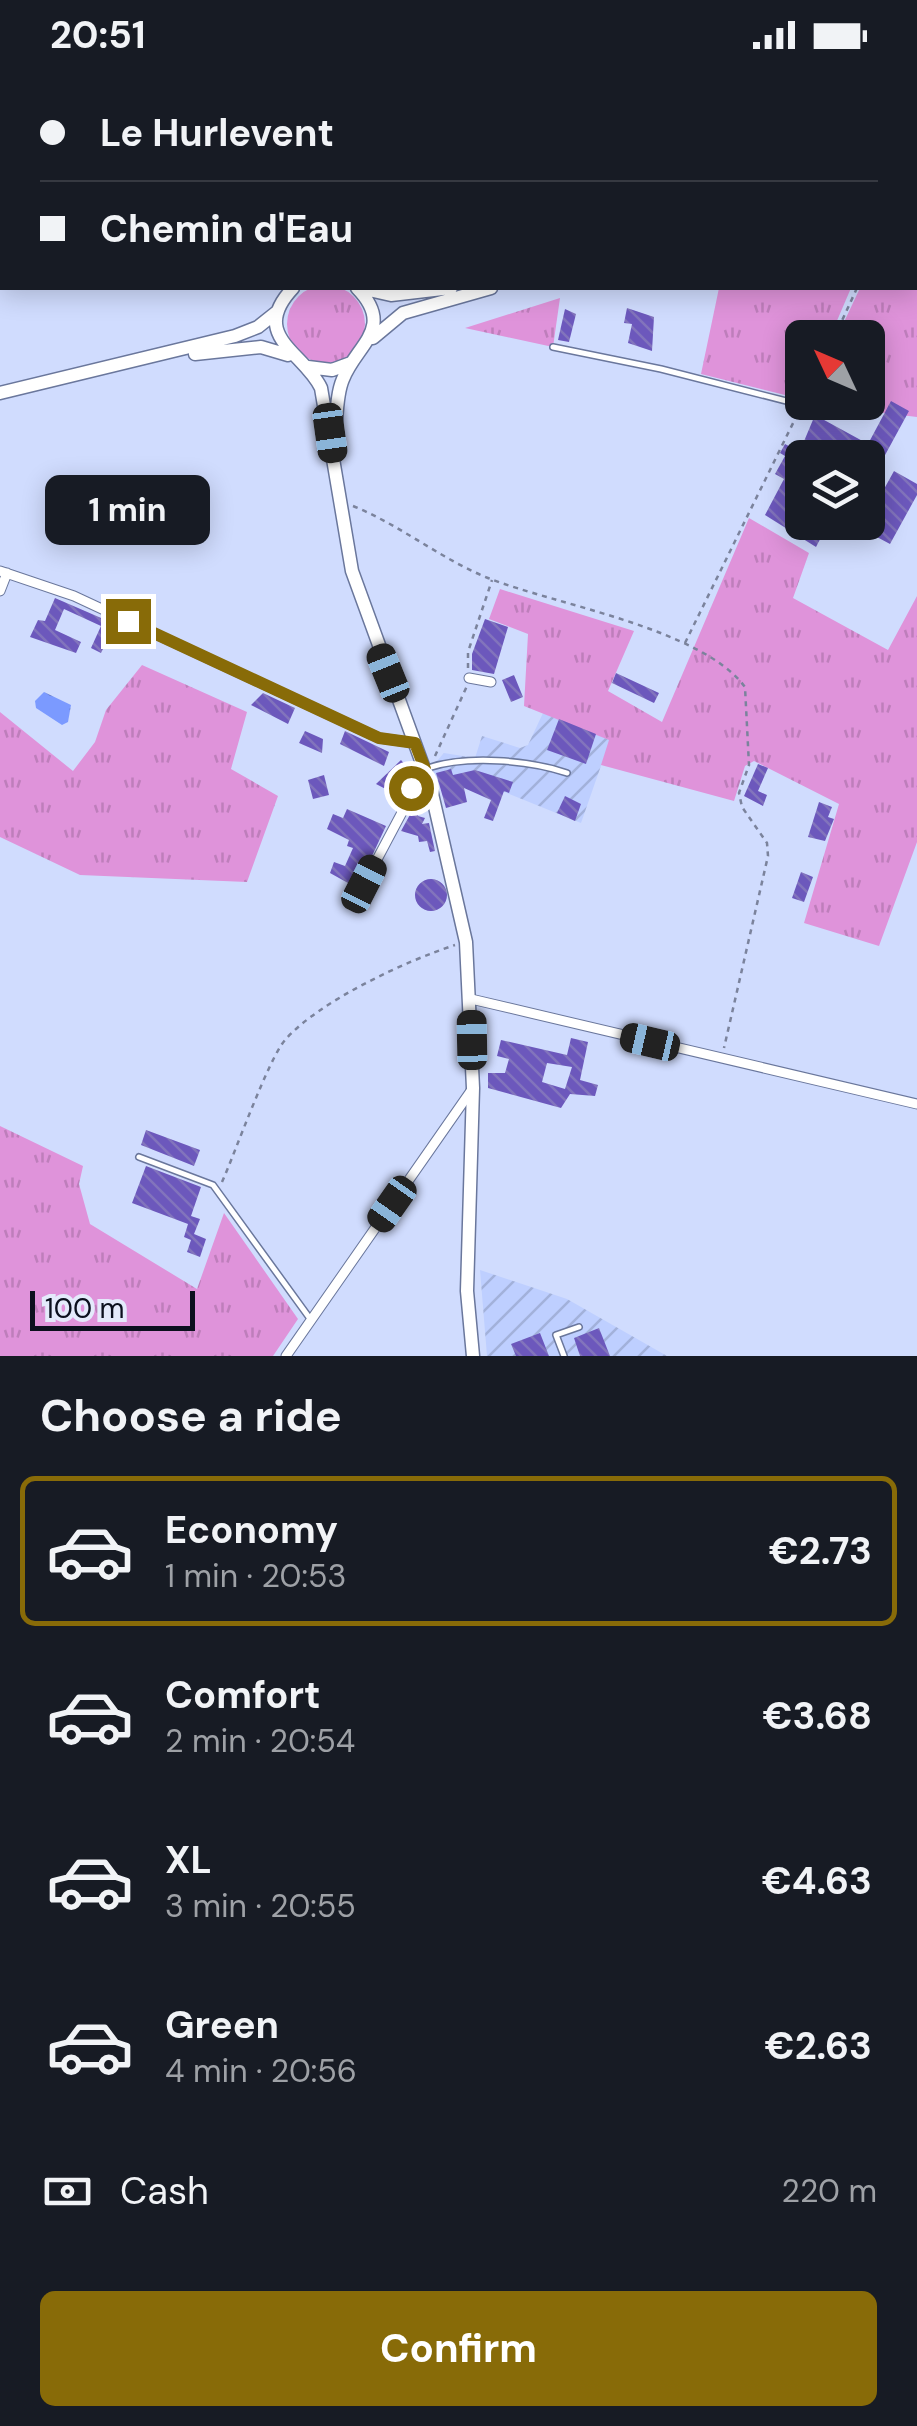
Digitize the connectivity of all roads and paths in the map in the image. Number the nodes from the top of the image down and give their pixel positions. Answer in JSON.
{"nodes":[{"id":1,"x":289,"y":290,"type":"edge"},
{"id":2,"x":359,"y":290,"type":"edge"},
{"id":3,"x":364,"y":290,"type":"edge"},
{"id":4,"x":434,"y":290,"type":"edge"},
{"id":5,"x":484,"y":290,"type":"edge"},
{"id":6,"x":856,"y":290,"type":"edge"},
{"id":7,"x":279,"y":310,"type":"junction"},
{"id":8,"x":842,"y":320,"type":"edge"},
{"id":9,"x":552,"y":347,"type":"dead end"},
{"id":10,"x":365,"y":348,"type":"junction"},
{"id":11,"x":144,"y":361,"type":"junction"},
{"id":12,"x":297,"y":361,"type":"junction"},
{"id":13,"x":354,"y":362,"type":"junction"},
{"id":14,"x":0,"y":393,"type":"edge"},
{"id":15,"x":785,"y":402,"type":"edge"},
{"id":16,"x":795,"y":420,"type":"edge"},
{"id":17,"x":333,"y":457,"type":"junction"},
{"id":18,"x":337,"y":500,"type":"junction"},
{"id":19,"x":3,"y":572,"type":"edge"},
{"id":20,"x":492,"y":580,"type":"junction"},
{"id":21,"x":0,"y":591,"type":"edge"},
{"id":22,"x":684,"y":645,"type":"junction"},
{"id":23,"x":469,"y":678,"type":"junction"},
{"id":24,"x":491,"y":682,"type":"dead end"},
{"id":25,"x":415,"y":743,"type":"junction"},
{"id":26,"x":425,"y":769,"type":"junction"},
{"id":27,"x":567,"y":773,"type":"dead end"},
{"id":28,"x":364,"y":884,"type":"dead end"},
{"id":29,"x":466,"y":942,"type":"junction"},
{"id":30,"x":470,"y":999,"type":"junction"},
{"id":31,"x":721,"y":1059,"type":"junction"},
{"id":32,"x":473,"y":1088,"type":"junction"},
{"id":33,"x":917,"y":1104,"type":"edge"},
{"id":34,"x":139,"y":1157,"type":"dead end"},
{"id":35,"x":217,"y":1192,"type":"junction"},
{"id":36,"x":311,"y":1320,"type":"junction"},
{"id":37,"x":578,"y":1327,"type":"dead end"},
{"id":38,"x":286,"y":1356,"type":"edge"},
{"id":39,"x":472,"y":1356,"type":"edge"},
{"id":40,"x":564,"y":1356,"type":"edge"}],
"edges":[{"from":1,"to":7,"type":"street"},
{"from":2,"to":10,"type":"street"},
{"from":3,"to":4,"type":"street"},
{"from":5,"to":10,"type":"street"},
{"from":6,"to":8,"type":"path"},
{"from":7,"to":11,"type":"street"},
{"from":7,"to":12,"type":"street"},
{"from":9,"to":15,"type":"lane"},
{"from":10,"to":13,"type":"street"},
{"from":11,"to":12,"type":"street"},
{"from":11,"to":14,"type":"street"},
{"from":12,"to":13,"type":"street"},
{"from":12,"to":17,"type":"street"},
{"from":13,"to":17,"type":"street"},
{"from":16,"to":22,"type":"path"},
{"from":17,"to":18,"type":"street"},
{"from":18,"to":20,"type":"path"},
{"from":18,"to":25,"type":"street"},
{"from":19,"to":21,"type":"street"},
{"from":19,"to":25,"type":"street"},
{"from":20,"to":22,"type":"path"},
{"from":20,"to":23,"type":"path"},
{"from":22,"to":31,"type":"path"},
{"from":23,"to":24,"type":"street"},
{"from":23,"to":26,"type":"path"},
{"from":25,"to":26,"type":"street"},
{"from":26,"to":27,"type":"lane"},
{"from":26,"to":28,"type":"street"},
{"from":26,"to":29,"type":"street"},
{"from":29,"to":30,"type":"street"},
{"from":29,"to":35,"type":"path"},
{"from":30,"to":31,"type":"street"},
{"from":30,"to":32,"type":"street"},
{"from":31,"to":33,"type":"street"},
{"from":32,"to":36,"type":"street"},
{"from":32,"to":39,"type":"street"},
{"from":34,"to":35,"type":"lane"},
{"from":35,"to":36,"type":"lane"},
{"from":36,"to":38,"type":"street"},
{"from":37,"to":40,"type":"lane"}]}
